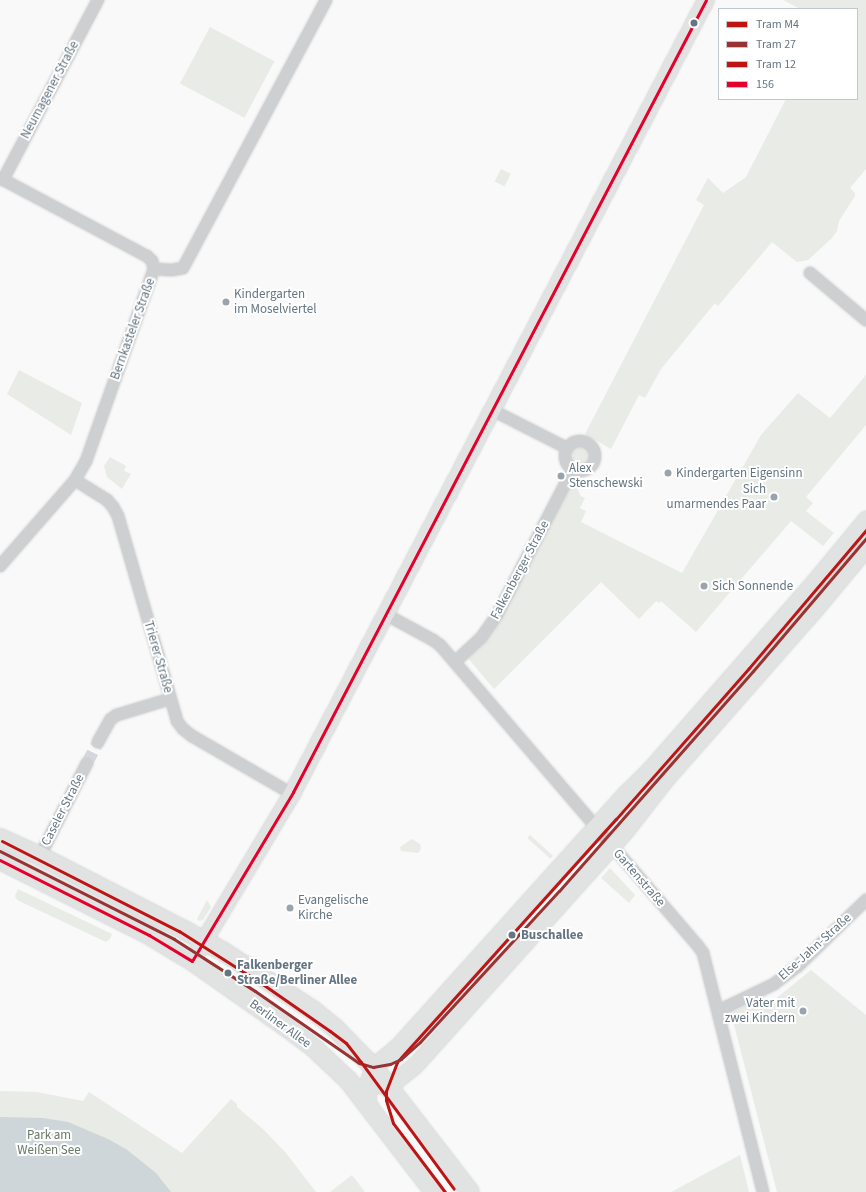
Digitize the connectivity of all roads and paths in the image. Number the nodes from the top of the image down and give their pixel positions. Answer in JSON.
{"nodes":[{"id":1,"x":98,"y":0,"type":"edge"},
{"id":2,"x":326,"y":0,"type":"edge"},
{"id":3,"x":706,"y":0,"type":"edge"},
{"id":4,"x":2,"y":179,"type":"edge"},
{"id":5,"x":154,"y":269,"type":"junction"},
{"id":6,"x":810,"y":273,"type":"dead end"},
{"id":7,"x":866,"y":320,"type":"edge"},
{"id":8,"x":492,"y":410,"type":"junction"},
{"id":9,"x":567,"y":448,"type":"junction"},
{"id":10,"x":573,"y":469,"type":"junction"},
{"id":11,"x":75,"y":480,"type":"junction"},
{"id":12,"x":866,"y":520,"type":"edge"},
{"id":13,"x":866,"y":549,"type":"edge"},
{"id":14,"x":0,"y":566,"type":"edge"},
{"id":15,"x":385,"y":614,"type":"junction"},
{"id":16,"x":454,"y":662,"type":"junction"},
{"id":17,"x":170,"y":699,"type":"junction"},
{"id":18,"x":98,"y":742,"type":"tunnel mouth"},
{"id":19,"x":87,"y":763,"type":"tunnel mouth"},
{"id":20,"x":292,"y":794,"type":"junction"},
{"id":21,"x":596,"y":828,"type":"junction"},
{"id":22,"x":0,"y":838,"type":"edge"},
{"id":23,"x":612,"y":847,"type":"junction"},
{"id":24,"x":40,"y":856,"type":"junction"},
{"id":25,"x":0,"y":860,"type":"edge"},
{"id":26,"x":866,"y":900,"type":"edge"},
{"id":27,"x":204,"y":941,"type":"junction"},
{"id":28,"x":192,"y":961,"type":"junction"},
{"id":29,"x":718,"y":1011,"type":"junction"},
{"id":30,"x":371,"y":1076,"type":"junction"},
{"id":31,"x":348,"y":1080,"type":"junction"},
{"id":32,"x":390,"y":1086,"type":"junction"},
{"id":33,"x":368,"y":1106,"type":"junction"},
{"id":34,"x":434,"y":1192,"type":"edge"},
{"id":35,"x":470,"y":1192,"type":"edge"},
{"id":36,"x":763,"y":1192,"type":"edge"}],
"edges":[{"from":1,"to":4,"type":"street","name":"Neumagener Straße"},
{"from":2,"to":5,"type":"street","name":"Bernkasteler Straße"},
{"from":3,"to":8,"type":"main road"},
{"from":4,"to":5,"type":"street","name":"Neumagener Straße"},
{"from":5,"to":11,"type":"street","name":"Bernkasteler Straße"},
{"from":6,"to":7,"type":"street"},
{"from":8,"to":9,"type":"street"},
{"from":8,"to":15,"type":"main road"},
{"from":9,"to":10,"type":"street"},
{"from":9,"to":10,"type":"street"},
{"from":10,"to":16,"type":"street","name":"Falkenberger Straße"},
{"from":11,"to":14,"type":"street","name":"Bernkasteler Straße"},
{"from":11,"to":17,"type":"street","name":"Trierer Straße"},
{"from":12,"to":21,"type":"main road"},
{"from":13,"to":23,"type":"main road"},
{"from":15,"to":16,"type":"street","name":"Gartenstraße"},
{"from":15,"to":20,"type":"main road"},
{"from":16,"to":21,"type":"street","name":"Gartenstraße"},
{"from":17,"to":18,"type":"street"},
{"from":17,"to":20,"type":"street","name":"Trierer Straße"},
{"from":19,"to":24,"type":"street","name":"Caseler Straße"},
{"from":20,"to":27,"type":"main road"},
{"from":21,"to":23,"type":"street","name":"Gartenstraße"},
{"from":21,"to":30,"type":"main road"},
{"from":22,"to":24,"type":"main road"},
{"from":23,"to":29,"type":"street","name":"Gartenstraße"},
{"from":23,"to":32,"type":"main road"},
{"from":24,"to":27,"type":"main road"},
{"from":25,"to":28,"type":"main road","name":"Berliner Allee"},
{"from":26,"to":29,"type":"street","name":"Else-Jahn-Straße"},
{"from":27,"to":28,"type":"main road"},
{"from":27,"to":30,"type":"main road"},
{"from":28,"to":31,"type":"main road","name":"Berliner Allee"},
{"from":29,"to":36,"type":"street","name":"Gartenstraße"},
{"from":30,"to":31,"type":"main road"},
{"from":30,"to":32,"type":"main road"},
{"from":30,"to":33,"type":"main road"},
{"from":31,"to":33,"type":"main road","name":"Berliner Allee"},
{"from":32,"to":35,"type":"main road"},
{"from":33,"to":34,"type":"main road","name":"Berliner Allee"}]}
